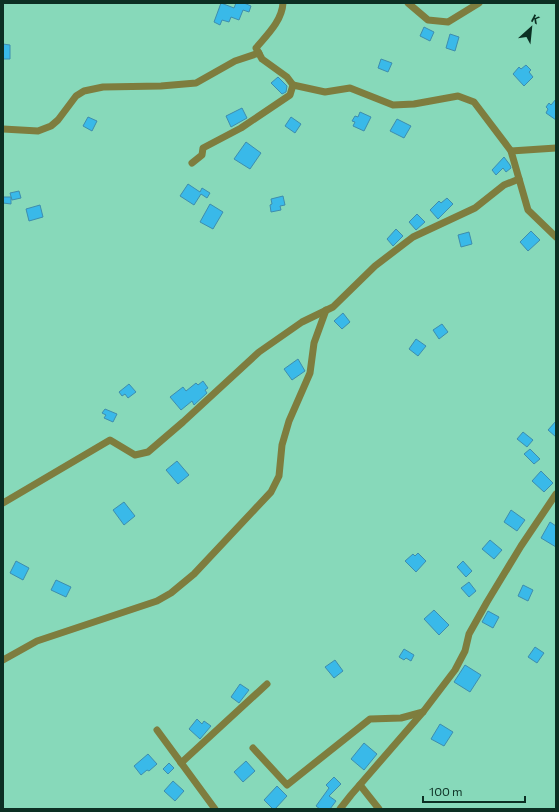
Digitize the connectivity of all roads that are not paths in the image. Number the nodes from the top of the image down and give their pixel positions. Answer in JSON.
{"nodes":[{"id":1,"x":283,"y":3,"type":"edge"},
{"id":2,"x":408,"y":3,"type":"edge"},
{"id":3,"x":479,"y":3,"type":"edge"},
{"id":4,"x":259,"y":53,"type":"junction"},
{"id":5,"x":293,"y":85,"type":"junction"},
{"id":6,"x":3,"y":129,"type":"edge"},
{"id":7,"x":556,"y":148,"type":"edge"},
{"id":8,"x":511,"y":151,"type":"junction"},
{"id":9,"x":192,"y":163,"type":"dead end"},
{"id":10,"x":519,"y":179,"type":"junction"},
{"id":11,"x":556,"y":237,"type":"edge"},
{"id":12,"x":326,"y":310,"type":"junction"},
{"id":13,"x":556,"y":494,"type":"edge"},
{"id":14,"x":3,"y":503,"type":"edge"},
{"id":15,"x":3,"y":660,"type":"edge"},
{"id":16,"x":267,"y":684,"type":"dead end"},
{"id":17,"x":423,"y":712,"type":"junction"},
{"id":18,"x":157,"y":730,"type":"dead end"},
{"id":19,"x":253,"y":748,"type":"dead end"},
{"id":20,"x":181,"y":763,"type":"junction"},
{"id":21,"x":360,"y":785,"type":"junction"},
{"id":22,"x":215,"y":809,"type":"edge"},
{"id":23,"x":340,"y":809,"type":"edge"},
{"id":24,"x":379,"y":809,"type":"edge"}],
"edges":[{"from":1,"to":4,"type":"street"},
{"from":2,"to":3,"type":"street"},
{"from":4,"to":5,"type":"street"},
{"from":4,"to":6,"type":"street"},
{"from":5,"to":8,"type":"street"},
{"from":5,"to":9,"type":"street"},
{"from":7,"to":8,"type":"street"},
{"from":8,"to":10,"type":"street"},
{"from":10,"to":11,"type":"street"},
{"from":10,"to":12,"type":"street"},
{"from":12,"to":14,"type":"street"},
{"from":12,"to":15,"type":"street"},
{"from":13,"to":17,"type":"street"},
{"from":16,"to":20,"type":"street"},
{"from":17,"to":19,"type":"street"},
{"from":17,"to":21,"type":"street"},
{"from":18,"to":20,"type":"street"},
{"from":20,"to":22,"type":"street"},
{"from":21,"to":23,"type":"street"},
{"from":21,"to":24,"type":"street"}]}
